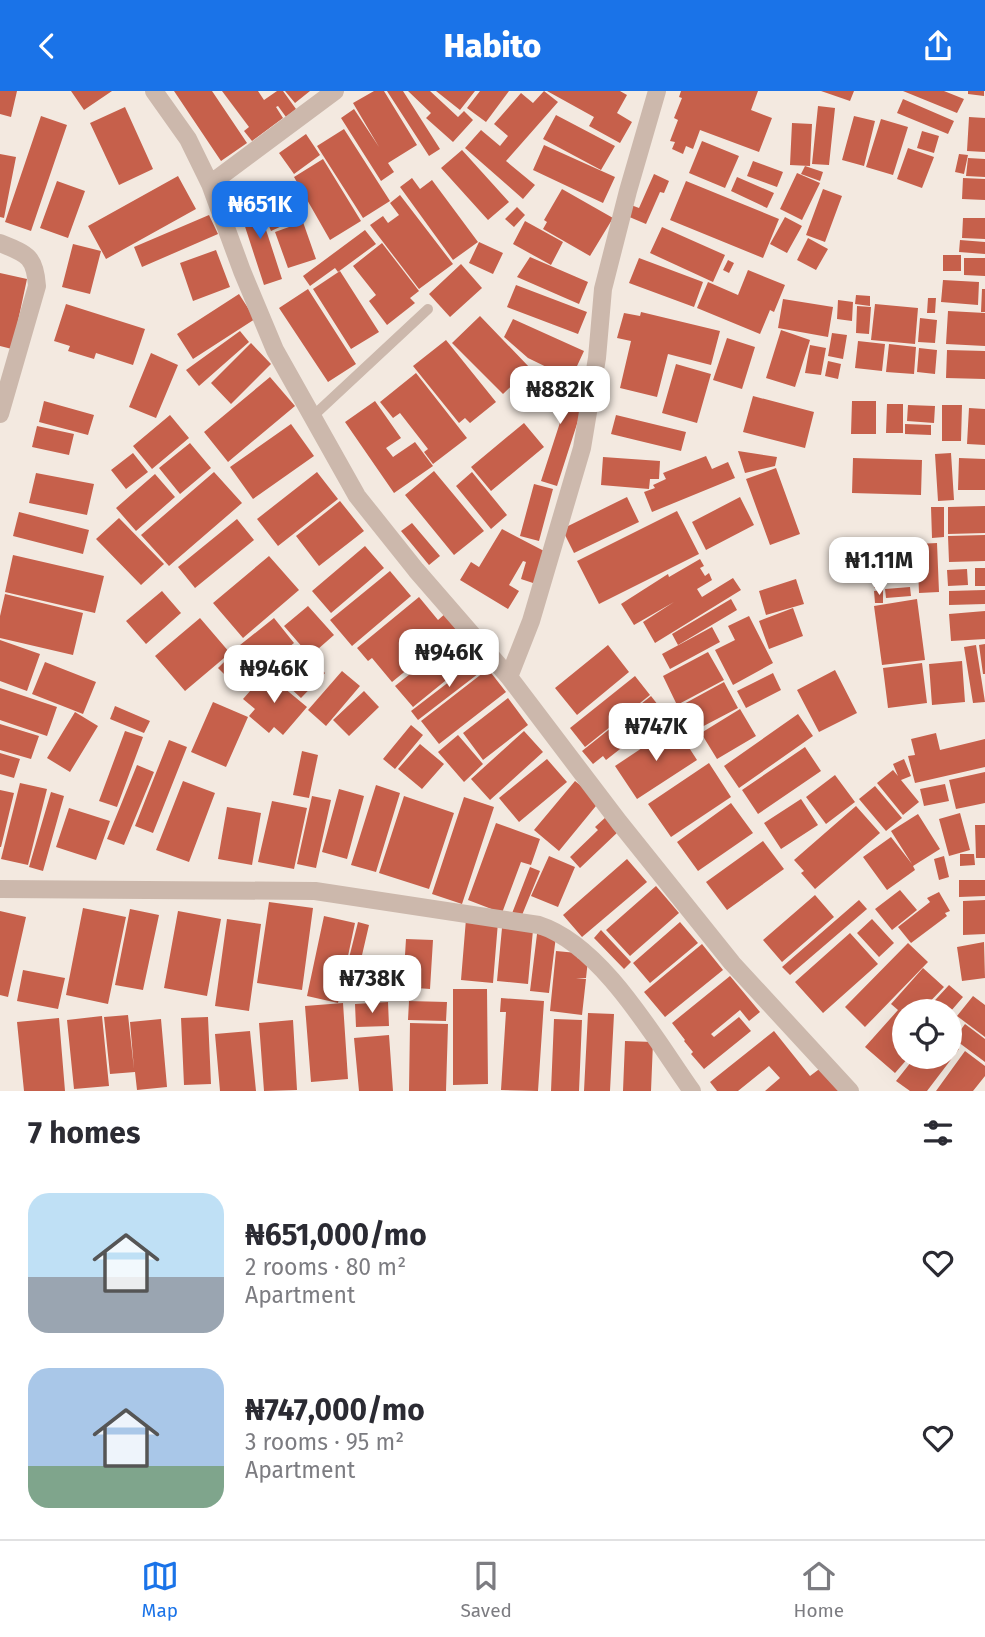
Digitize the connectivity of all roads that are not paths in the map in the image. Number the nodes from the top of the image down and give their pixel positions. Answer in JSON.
{"nodes":[{"id":1,"x":154,"y":91,"type":"edge"},
{"id":2,"x":335,"y":91,"type":"edge"},
{"id":3,"x":657,"y":91,"type":"edge"},
{"id":4,"x":210,"y":184,"type":"junction"},
{"id":5,"x":0,"y":243,"type":"edge"},
{"id":6,"x":428,"y":309,"type":"dead end"},
{"id":7,"x":0,"y":414,"type":"edge"},
{"id":8,"x":311,"y":418,"type":"junction"},
{"id":9,"x":509,"y":677,"type":"junction"},
{"id":10,"x":0,"y":889,"type":"edge"},
{"id":11,"x":692,"y":1091,"type":"edge"},
{"id":12,"x":850,"y":1091,"type":"edge"}],
"edges":[{"from":1,"to":4,"type":"street"},
{"from":2,"to":4,"type":"street"},
{"from":3,"to":9,"type":"street"},
{"from":4,"to":8,"type":"street"},
{"from":5,"to":7,"type":"street"},
{"from":6,"to":8,"type":"lane"},
{"from":8,"to":9,"type":"street"},
{"from":9,"to":12,"type":"street"},
{"from":10,"to":11,"type":"street"}]}
